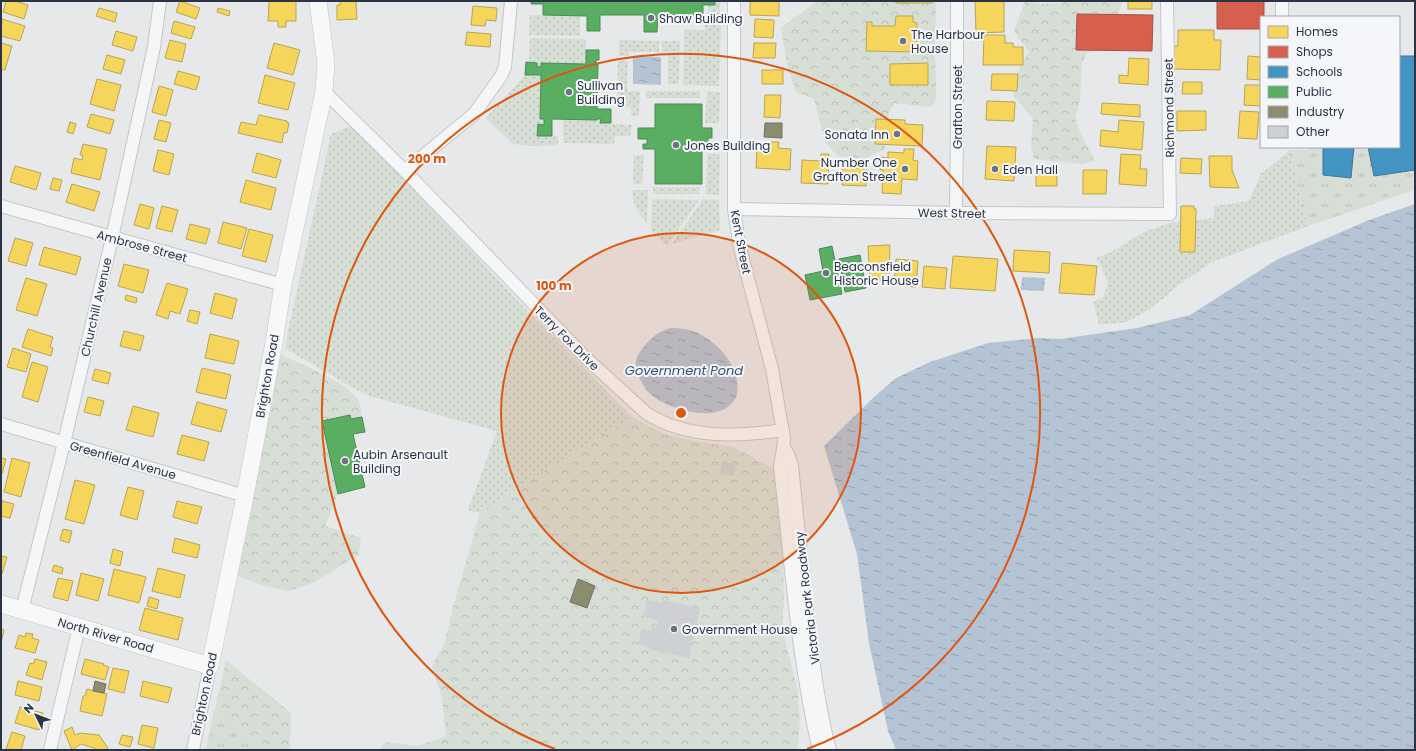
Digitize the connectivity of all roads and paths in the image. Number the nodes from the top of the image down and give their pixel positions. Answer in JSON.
{"nodes":[{"id":1,"x":160,"y":1,"type":"edge"},
{"id":2,"x":318,"y":1,"type":"edge"},
{"id":3,"x":511,"y":1,"type":"edge"},
{"id":4,"x":734,"y":1,"type":"edge"},
{"id":5,"x":956,"y":1,"type":"edge"},
{"id":6,"x":1167,"y":1,"type":"edge"},
{"id":7,"x":1282,"y":1,"type":"edge"},
{"id":8,"x":1282,"y":16,"type":"edge"},
{"id":9,"x":324,"y":91,"type":"junction"},
{"id":10,"x":405,"y":171,"type":"junction"},
{"id":11,"x":1,"y":206,"type":"edge"},
{"id":12,"x":734,"y":208,"type":"junction"},
{"id":13,"x":956,"y":213,"type":"junction"},
{"id":14,"x":1170,"y":214,"type":"joint"},
{"id":15,"x":112,"y":238,"type":"junction"},
{"id":16,"x":283,"y":285,"type":"junction"},
{"id":17,"x":1,"y":424,"type":"edge"},
{"id":18,"x":783,"y":430,"type":"junction"},
{"id":19,"x":64,"y":443,"type":"junction"},
{"id":20,"x":784,"y":447,"type":"junction"},
{"id":21,"x":245,"y":496,"type":"junction"},
{"id":22,"x":1,"y":604,"type":"edge"},
{"id":23,"x":22,"y":610,"type":"junction"},
{"id":24,"x":79,"y":627,"type":"junction"},
{"id":25,"x":210,"y":666,"type":"junction"},
{"id":26,"x":50,"y":750,"type":"edge"},
{"id":27,"x":193,"y":750,"type":"edge"},
{"id":28,"x":819,"y":750,"type":"edge"},
{"id":29,"x":830,"y":750,"type":"edge"}],
"edges":[{"from":1,"to":15,"type":"street","name":"Churchill Avenue"},
{"from":2,"to":9,"type":"main road","name":"Brighton Road"},
{"from":3,"to":10,"type":"street"},
{"from":4,"to":12,"type":"street","name":"Kent Street"},
{"from":5,"to":13,"type":"street","name":"Grafton Street"},
{"from":6,"to":14,"type":"street","name":"Richmond Street"},
{"from":7,"to":8,"type":"street"},
{"from":9,"to":10,"type":"street","name":"Terry Fox Drive"},
{"from":9,"to":16,"type":"main road","name":"Brighton Road"},
{"from":10,"to":18,"type":"street","name":"Terry Fox Drive"},
{"from":11,"to":15,"type":"street","name":"Ambrose Street"},
{"from":12,"to":13,"type":"street","name":"West Street"},
{"from":12,"to":18,"type":"street","name":"Kent Street"},
{"from":13,"to":14,"type":"street","name":"West Street"},
{"from":15,"to":16,"type":"street","name":"Ambrose Street"},
{"from":15,"to":19,"type":"street","name":"Churchill Avenue"},
{"from":16,"to":21,"type":"main road","name":"Brighton Road"},
{"from":17,"to":19,"type":"street","name":"Greenfield Avenue"},
{"from":18,"to":20,"type":"street","name":"Victoria Park Roadway"},
{"from":19,"to":21,"type":"street","name":"Greenfield Avenue"},
{"from":19,"to":23,"type":"street","name":"Churchill Avenue"},
{"from":20,"to":28,"type":"street","name":"Victoria Park Roadway"},
{"from":20,"to":29,"type":"street","name":"Victoria Park Roadway"},
{"from":21,"to":25,"type":"main road","name":"Brighton Road"},
{"from":22,"to":23,"type":"main road","name":"North River Road"},
{"from":23,"to":24,"type":"main road","name":"North River Road"},
{"from":24,"to":25,"type":"main road","name":"North River Road"},
{"from":24,"to":26,"type":"street"},
{"from":25,"to":27,"type":"street","name":"Brighton Road"}]}
